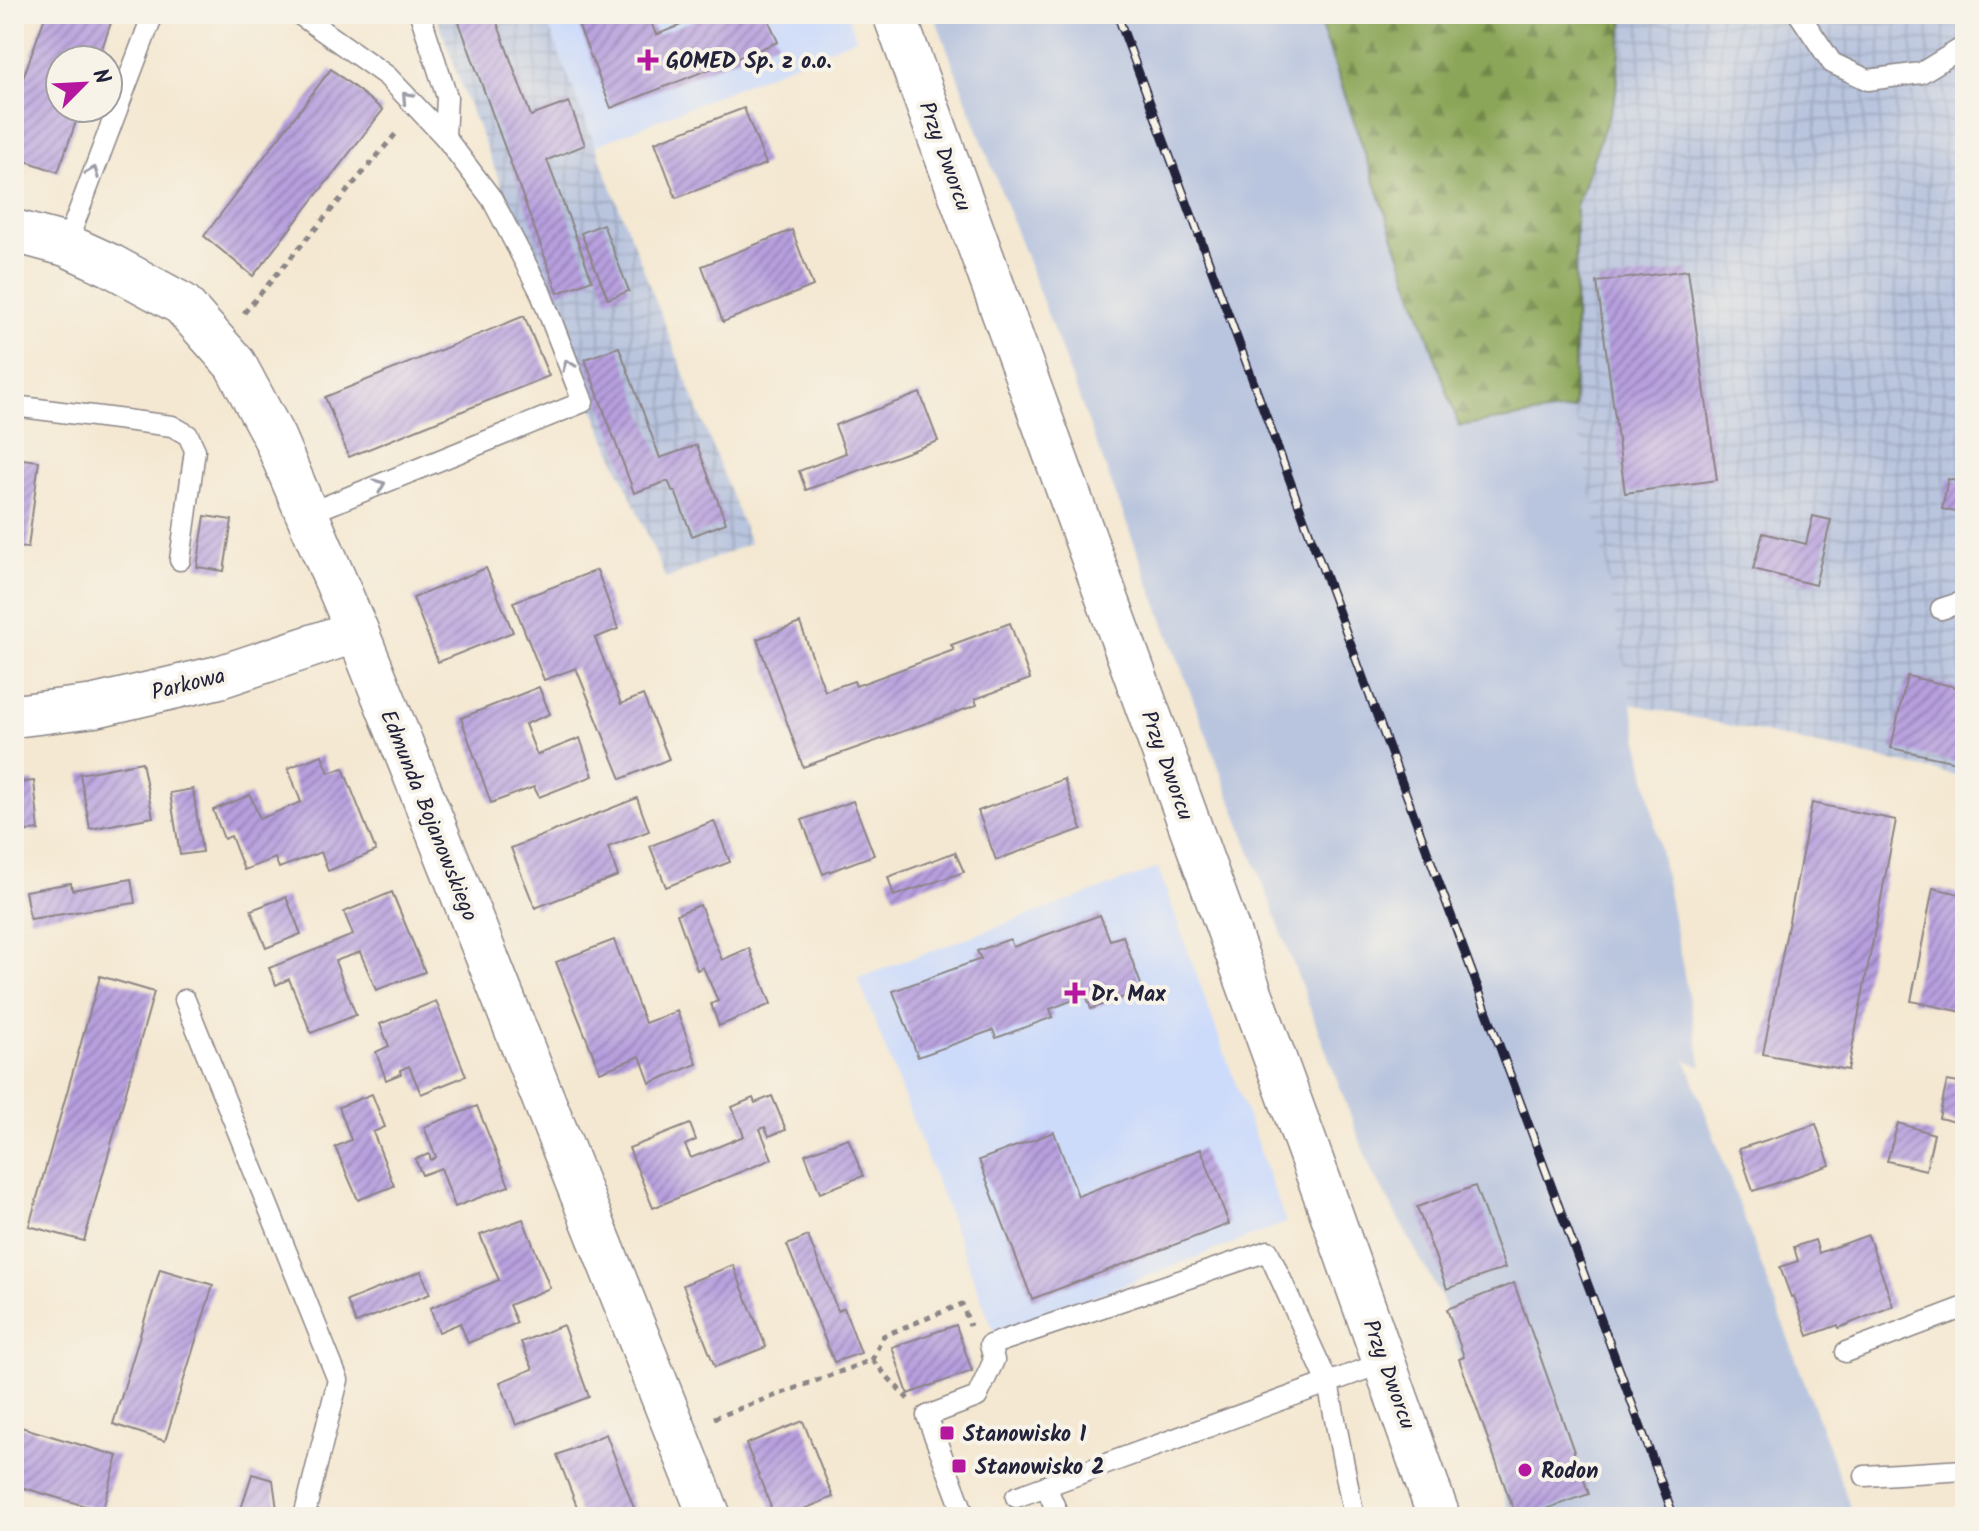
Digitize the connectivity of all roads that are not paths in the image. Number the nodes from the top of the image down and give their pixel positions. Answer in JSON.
{"nodes":[{"id":1,"x":153,"y":14,"type":"edge"},
{"id":2,"x":299,"y":14,"type":"edge"},
{"id":3,"x":420,"y":14,"type":"edge"},
{"id":4,"x":894,"y":14,"type":"edge"},
{"id":5,"x":1799,"y":14,"type":"edge"},
{"id":6,"x":1965,"y":46,"type":"edge"},
{"id":7,"x":445,"y":137,"type":"junction"},
{"id":8,"x":14,"y":231,"type":"edge"},
{"id":9,"x":66,"y":245,"type":"junction"},
{"id":10,"x":14,"y":406,"type":"edge"},
{"id":11,"x":307,"y":514,"type":"junction"},
{"id":12,"x":180,"y":560,"type":"dead end"},
{"id":13,"x":1965,"y":601,"type":"edge"},
{"id":14,"x":1941,"y":609,"type":"dead end"},
{"id":15,"x":357,"y":631,"type":"junction"},
{"id":16,"x":14,"y":716,"type":"edge"},
{"id":17,"x":185,"y":1000,"type":"dead end"},
{"id":18,"x":1965,"y":1307,"type":"edge"},
{"id":19,"x":1846,"y":1352,"type":"dead end"},
{"id":20,"x":1385,"y":1362,"type":"junction"},
{"id":21,"x":1328,"y":1383,"type":"junction"},
{"id":22,"x":1965,"y":1470,"type":"edge"},
{"id":23,"x":1865,"y":1476,"type":"dead end"},
{"id":24,"x":1046,"y":1486,"type":"junction"},
{"id":25,"x":1016,"y":1497,"type":"dead end"},
{"id":26,"x":304,"y":1517,"type":"edge"},
{"id":27,"x":710,"y":1517,"type":"edge"},
{"id":28,"x":965,"y":1517,"type":"edge"},
{"id":29,"x":1059,"y":1517,"type":"edge"},
{"id":30,"x":1354,"y":1517,"type":"edge"},
{"id":31,"x":1439,"y":1517,"type":"edge"}],
"edges":[{"from":9,"to":1,"type":"lane","one_way":true},
{"from":7,"to":2,"type":"lane","one_way":true},
{"from":3,"to":7,"type":"lane"},
{"from":4,"to":20,"type":"street","name":"Przy Dworcu"},
{"from":5,"to":6,"type":"lane"},
{"from":11,"to":7,"type":"lane","one_way":true},
{"from":8,"to":9,"type":"street","name":"Edmunda Bojanowskiego"},
{"from":9,"to":11,"type":"street","name":"Edmunda Bojanowskiego"},
{"from":10,"to":12,"type":"lane"},
{"from":11,"to":15,"type":"street","name":"Edmunda Bojanowskiego"},
{"from":13,"to":14,"type":"lane"},
{"from":15,"to":16,"type":"street","name":"Parkowa"},
{"from":15,"to":27,"type":"street","name":"Edmunda Bojanowskiego"},
{"from":17,"to":26,"type":"lane"},
{"from":18,"to":19,"type":"lane"},
{"from":20,"to":21,"type":"lane"},
{"from":20,"to":31,"type":"street","name":"Przy Dworcu"},
{"from":21,"to":24,"type":"lane"},
{"from":21,"to":28,"type":"lane"},
{"from":21,"to":30,"type":"lane"},
{"from":22,"to":23,"type":"lane"},
{"from":24,"to":25,"type":"lane"},
{"from":24,"to":29,"type":"lane"}]}
